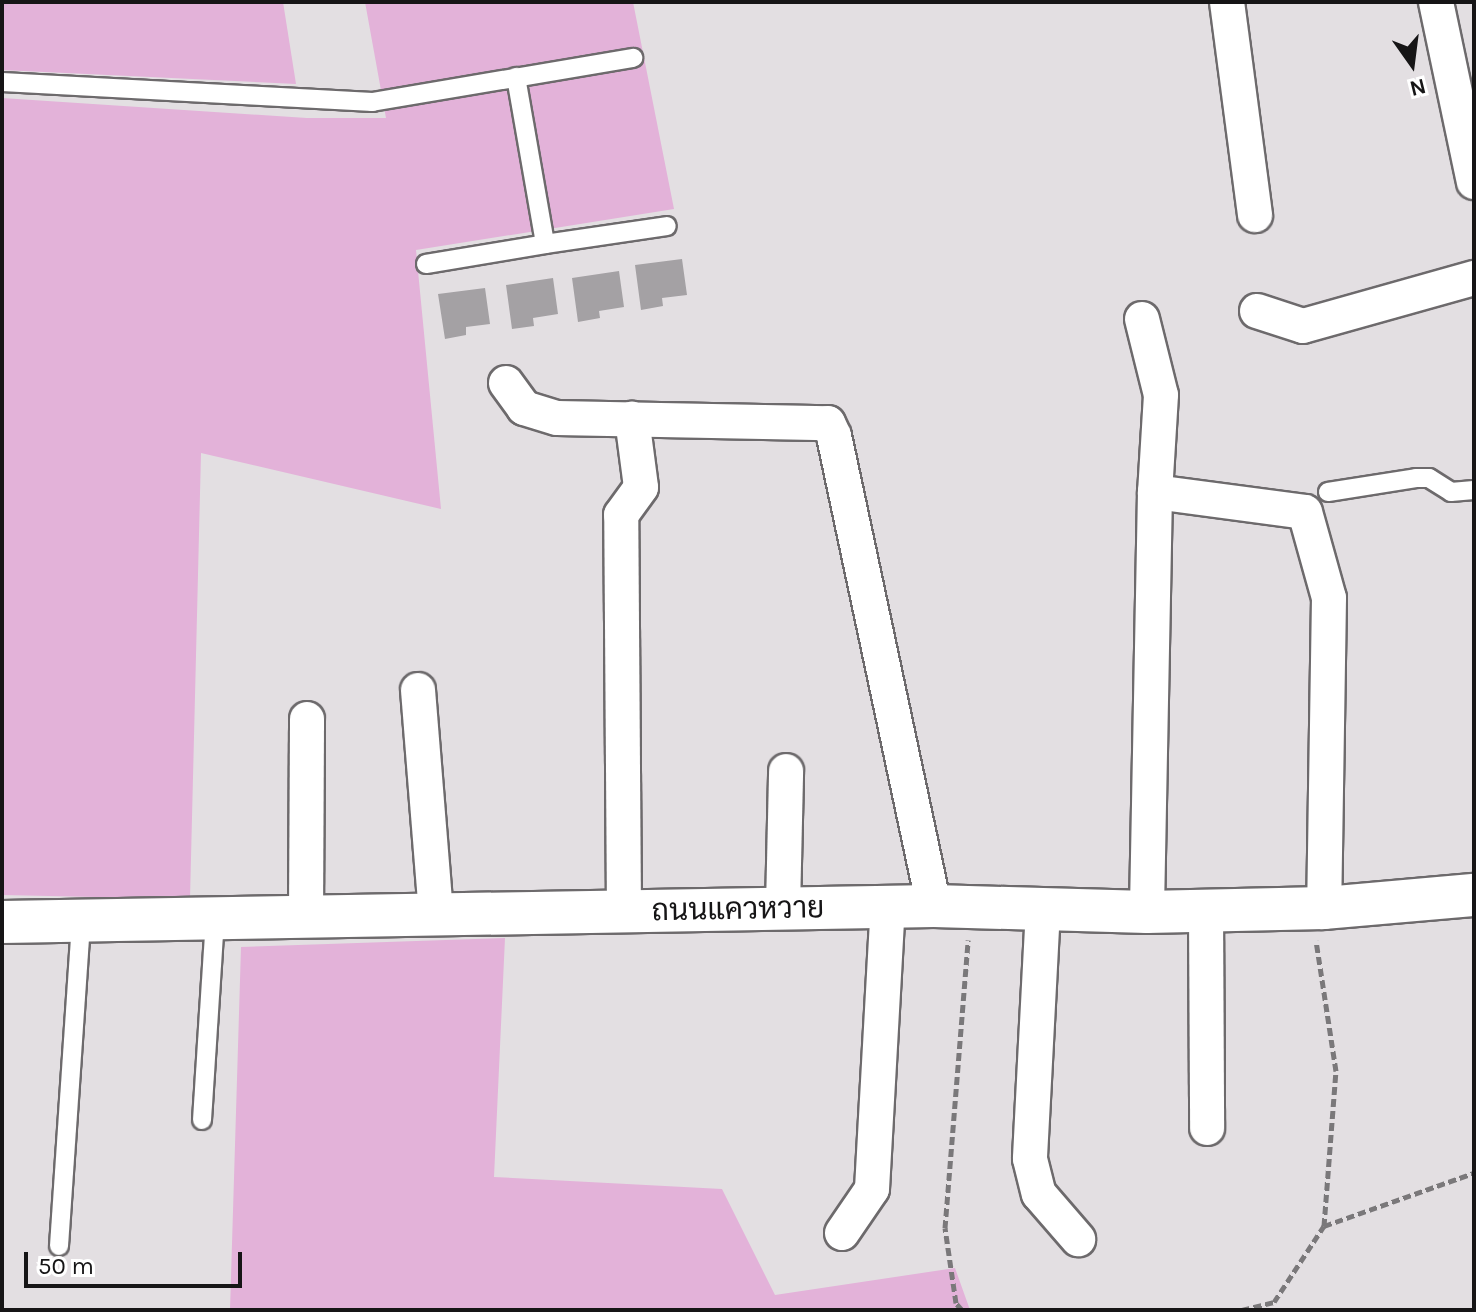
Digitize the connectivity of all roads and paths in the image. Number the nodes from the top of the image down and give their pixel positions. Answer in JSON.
{"nodes":[{"id":1,"x":1227,"y":2,"type":"edge"},
{"id":2,"x":1436,"y":2,"type":"edge"},
{"id":3,"x":633,"y":58,"type":"dead end"},
{"id":4,"x":1462,"y":65,"type":"edge"},
{"id":5,"x":516,"y":77,"type":"junction"},
{"id":6,"x":2,"y":82,"type":"edge"},
{"id":7,"x":1474,"y":182,"type":"edge"},
{"id":8,"x":1255,"y":215,"type":"dead end"},
{"id":9,"x":667,"y":226,"type":"dead end"},
{"id":10,"x":545,"y":244,"type":"junction"},
{"id":11,"x":426,"y":264,"type":"dead end"},
{"id":12,"x":1474,"y":278,"type":"edge"},
{"id":13,"x":1257,"y":311,"type":"dead end"},
{"id":14,"x":1142,"y":319,"type":"dead end"},
{"id":15,"x":506,"y":383,"type":"dead end"},
{"id":16,"x":632,"y":419,"type":"junction"},
{"id":17,"x":1474,"y":490,"type":"edge"},
{"id":18,"x":1155,"y":492,"type":"junction"},
{"id":19,"x":1328,"y":492,"type":"dead end"},
{"id":20,"x":418,"y":690,"type":"dead end"},
{"id":21,"x":307,"y":719,"type":"dead end"},
{"id":22,"x":786,"y":771,"type":"dead end"},
{"id":23,"x":1474,"y":895,"type":"edge"},
{"id":24,"x":888,"y":907,"type":"junction"},
{"id":25,"x":952,"y":907,"type":"junction"},
{"id":26,"x":783,"y":908,"type":"junction"},
{"id":27,"x":1317,"y":908,"type":"junction"},
{"id":28,"x":1043,"y":909,"type":"junction"},
{"id":29,"x":624,"y":910,"type":"junction"},
{"id":30,"x":1206,"y":910,"type":"junction"},
{"id":31,"x":1147,"y":912,"type":"junction"},
{"id":32,"x":436,"y":914,"type":"junction"},
{"id":33,"x":306,"y":916,"type":"junction"},
{"id":34,"x":215,"y":919,"type":"junction"},
{"id":35,"x":81,"y":921,"type":"junction"},
{"id":36,"x":2,"y":922,"type":"edge"},
{"id":37,"x":202,"y":1120,"type":"dead end"},
{"id":38,"x":1207,"y":1128,"type":"dead end"},
{"id":39,"x":1474,"y":1173,"type":"edge"},
{"id":40,"x":1324,"y":1226,"type":"junction"},
{"id":41,"x":842,"y":1233,"type":"dead end"},
{"id":42,"x":1078,"y":1239,"type":"dead end"},
{"id":43,"x":59,"y":1246,"type":"dead end"},
{"id":44,"x":962,"y":1310,"type":"edge"},
{"id":45,"x":1242,"y":1310,"type":"edge"}],
"edges":[{"from":1,"to":8,"type":"street"},
{"from":2,"to":4,"type":"street"},
{"from":3,"to":5,"type":"lane"},
{"from":4,"to":7,"type":"street"},
{"from":5,"to":6,"type":"lane"},
{"from":5,"to":10,"type":"lane"},
{"from":9,"to":10,"type":"lane"},
{"from":10,"to":11,"type":"lane"},
{"from":12,"to":13,"type":"street"},
{"from":14,"to":18,"type":"street"},
{"from":15,"to":16,"type":"street"},
{"from":16,"to":25,"type":"street"},
{"from":16,"to":29,"type":"street"},
{"from":17,"to":19,"type":"lane"},
{"from":18,"to":27,"type":"street"},
{"from":18,"to":31,"type":"street"},
{"from":20,"to":32,"type":"street"},
{"from":21,"to":33,"type":"street"},
{"from":22,"to":26,"type":"street"},
{"from":23,"to":27,"type":"street","name":"ถนนแควหวาย"},
{"from":24,"to":25,"type":"street","name":"ถนนแควหวาย"},
{"from":24,"to":26,"type":"street","name":"ถนนแควหวาย"},
{"from":24,"to":41,"type":"street"},
{"from":25,"to":28,"type":"street","name":"ถนนแควหวาย"},
{"from":25,"to":44,"type":"path"},
{"from":26,"to":29,"type":"street","name":"ถนนแควหวาย"},
{"from":27,"to":30,"type":"street","name":"ถนนแควหวาย"},
{"from":27,"to":40,"type":"path"},
{"from":28,"to":31,"type":"street","name":"ถนนแควหวาย"},
{"from":28,"to":42,"type":"street"},
{"from":29,"to":32,"type":"street","name":"ถนนแควหวาย"},
{"from":30,"to":31,"type":"street","name":"ถนนแควหวาย"},
{"from":30,"to":38,"type":"street"},
{"from":32,"to":33,"type":"street","name":"ถนนแควหวาย"},
{"from":33,"to":34,"type":"street","name":"ถนนแควหวาย"},
{"from":34,"to":35,"type":"street","name":"ถนนแควหวาย"},
{"from":34,"to":37,"type":"lane"},
{"from":35,"to":36,"type":"street","name":"ถนนแควหวาย"},
{"from":35,"to":43,"type":"lane"},
{"from":39,"to":40,"type":"path"},
{"from":40,"to":45,"type":"path"}]}
